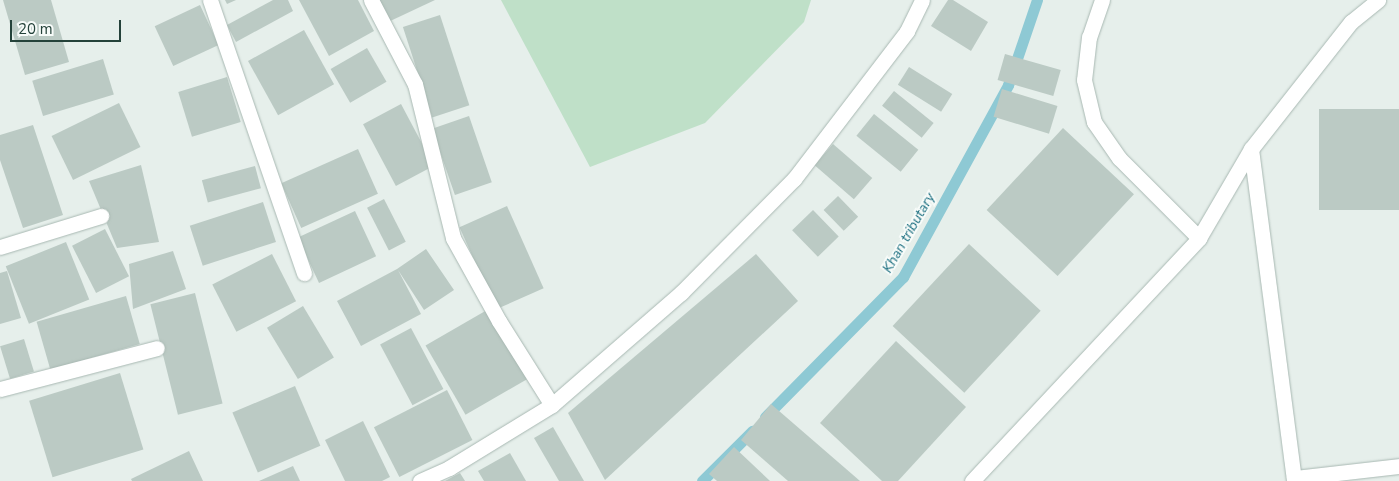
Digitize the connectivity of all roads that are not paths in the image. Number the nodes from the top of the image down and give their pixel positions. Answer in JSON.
{"nodes":[{"id":1,"x":210,"y":0,"type":"edge"},
{"id":2,"x":371,"y":0,"type":"edge"},
{"id":3,"x":922,"y":0,"type":"edge"},
{"id":4,"x":1102,"y":0,"type":"edge"},
{"id":5,"x":1378,"y":0,"type":"edge"},
{"id":6,"x":1251,"y":149,"type":"junction"},
{"id":7,"x":101,"y":216,"type":"dead end"},
{"id":8,"x":1199,"y":238,"type":"junction"},
{"id":9,"x":0,"y":247,"type":"edge"},
{"id":10,"x":304,"y":274,"type":"dead end"},
{"id":11,"x":157,"y":348,"type":"dead end"},
{"id":12,"x":0,"y":389,"type":"edge"},
{"id":13,"x":552,"y":406,"type":"junction"},
{"id":14,"x":1399,"y":466,"type":"edge"},
{"id":15,"x":1294,"y":480,"type":"edge"},
{"id":16,"x":420,"y":481,"type":"edge"},
{"id":17,"x":972,"y":481,"type":"edge"}],
"edges":[{"from":1,"to":10,"type":"street"},
{"from":2,"to":13,"type":"street"},
{"from":3,"to":13,"type":"street"},
{"from":4,"to":8,"type":"street"},
{"from":5,"to":6,"type":"street"},
{"from":6,"to":8,"type":"street"},
{"from":6,"to":15,"type":"street"},
{"from":7,"to":9,"type":"street"},
{"from":8,"to":17,"type":"street"},
{"from":11,"to":12,"type":"street"},
{"from":13,"to":16,"type":"street"},
{"from":14,"to":15,"type":"street"}]}
